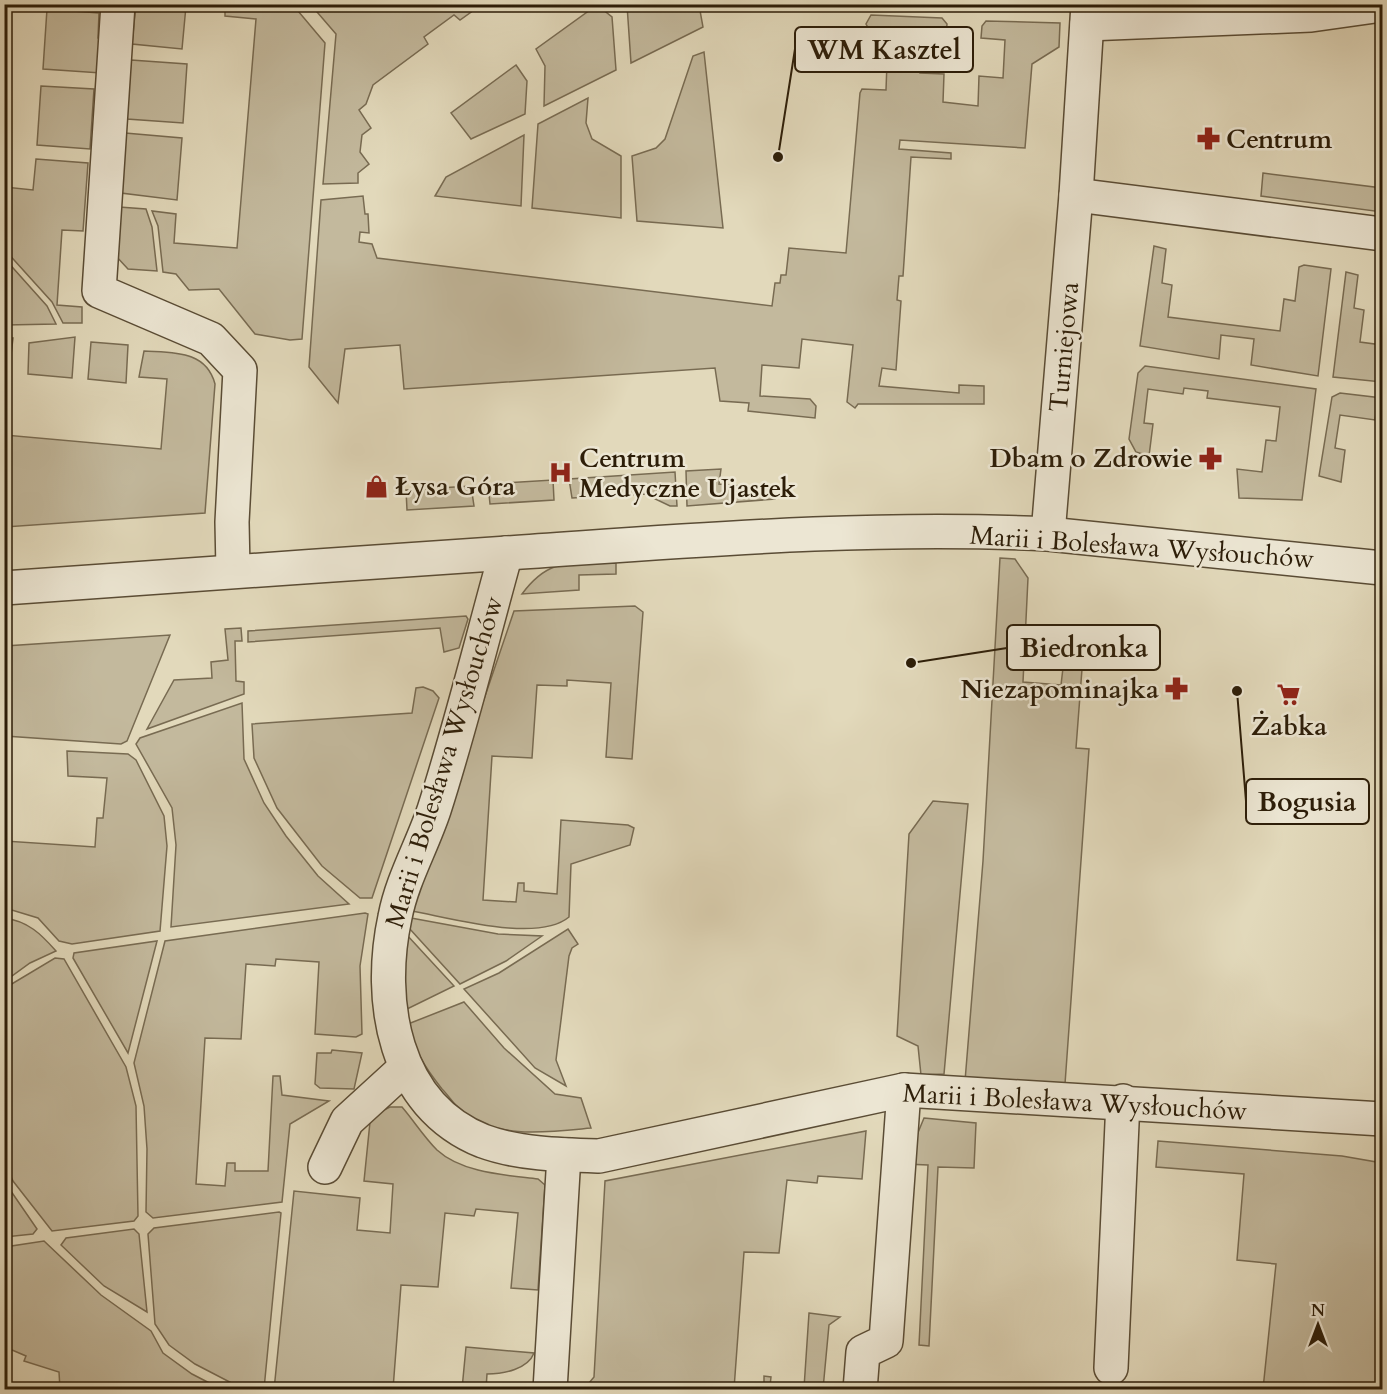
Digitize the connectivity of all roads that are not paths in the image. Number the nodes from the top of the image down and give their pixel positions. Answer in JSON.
{"nodes":[{"id":1,"x":118,"y":4,"type":"edge"},
{"id":2,"x":1383,"y":5,"type":"edge"},
{"id":3,"x":1087,"y":14,"type":"edge"},
{"id":4,"x":1076,"y":195,"type":"junction"},
{"id":5,"x":1383,"y":234,"type":"edge"},
{"id":6,"x":1048,"y":534,"type":"junction"},
{"id":7,"x":506,"y":553,"type":"junction"},
{"id":8,"x":1383,"y":568,"type":"edge"},
{"id":9,"x":233,"y":570,"type":"junction"},
{"id":10,"x":4,"y":588,"type":"edge"},
{"id":11,"x":405,"y":1068,"type":"junction"},
{"id":12,"x":904,"y":1090,"type":"junction"},
{"id":13,"x":1123,"y":1101,"type":"junction"},
{"id":14,"x":1383,"y":1119,"type":"edge"},
{"id":15,"x":564,"y":1155,"type":"junction"},
{"id":16,"x":325,"y":1167,"type":"dead end"},
{"id":17,"x":1111,"y":1368,"type":"dead end"},
{"id":18,"x":550,"y":1389,"type":"edge"},
{"id":19,"x":860,"y":1389,"type":"edge"}],
"edges":[{"from":1,"to":9,"type":"street"},
{"from":2,"to":3,"type":"street","name":"Turniejowa"},
{"from":3,"to":4,"type":"street","name":"Turniejowa"},
{"from":4,"to":5,"type":"street"},
{"from":4,"to":6,"type":"street","name":"Turniejowa"},
{"from":6,"to":7,"type":"street","name":"Marii i Bolesława Wysłouchów"},
{"from":6,"to":8,"type":"street","name":"Marii i Bolesława Wysłouchów"},
{"from":7,"to":9,"type":"street","name":"Marii i Bolesława Wysłouchów"},
{"from":7,"to":11,"type":"street","name":"Marii i Bolesława Wysłouchów"},
{"from":9,"to":10,"type":"street","name":"Marii i Bolesława Wysłouchów"},
{"from":11,"to":15,"type":"street","name":"Marii i Bolesława Wysłouchów"},
{"from":11,"to":16,"type":"street"},
{"from":12,"to":13,"type":"street","name":"Marii i Bolesława Wysłouchów"},
{"from":12,"to":15,"type":"street","name":"Marii i Bolesława Wysłouchów"},
{"from":12,"to":19,"type":"street"},
{"from":13,"to":14,"type":"street","name":"Marii i Bolesława Wysłouchów"},
{"from":13,"to":17,"type":"street"},
{"from":15,"to":18,"type":"street"}]}
